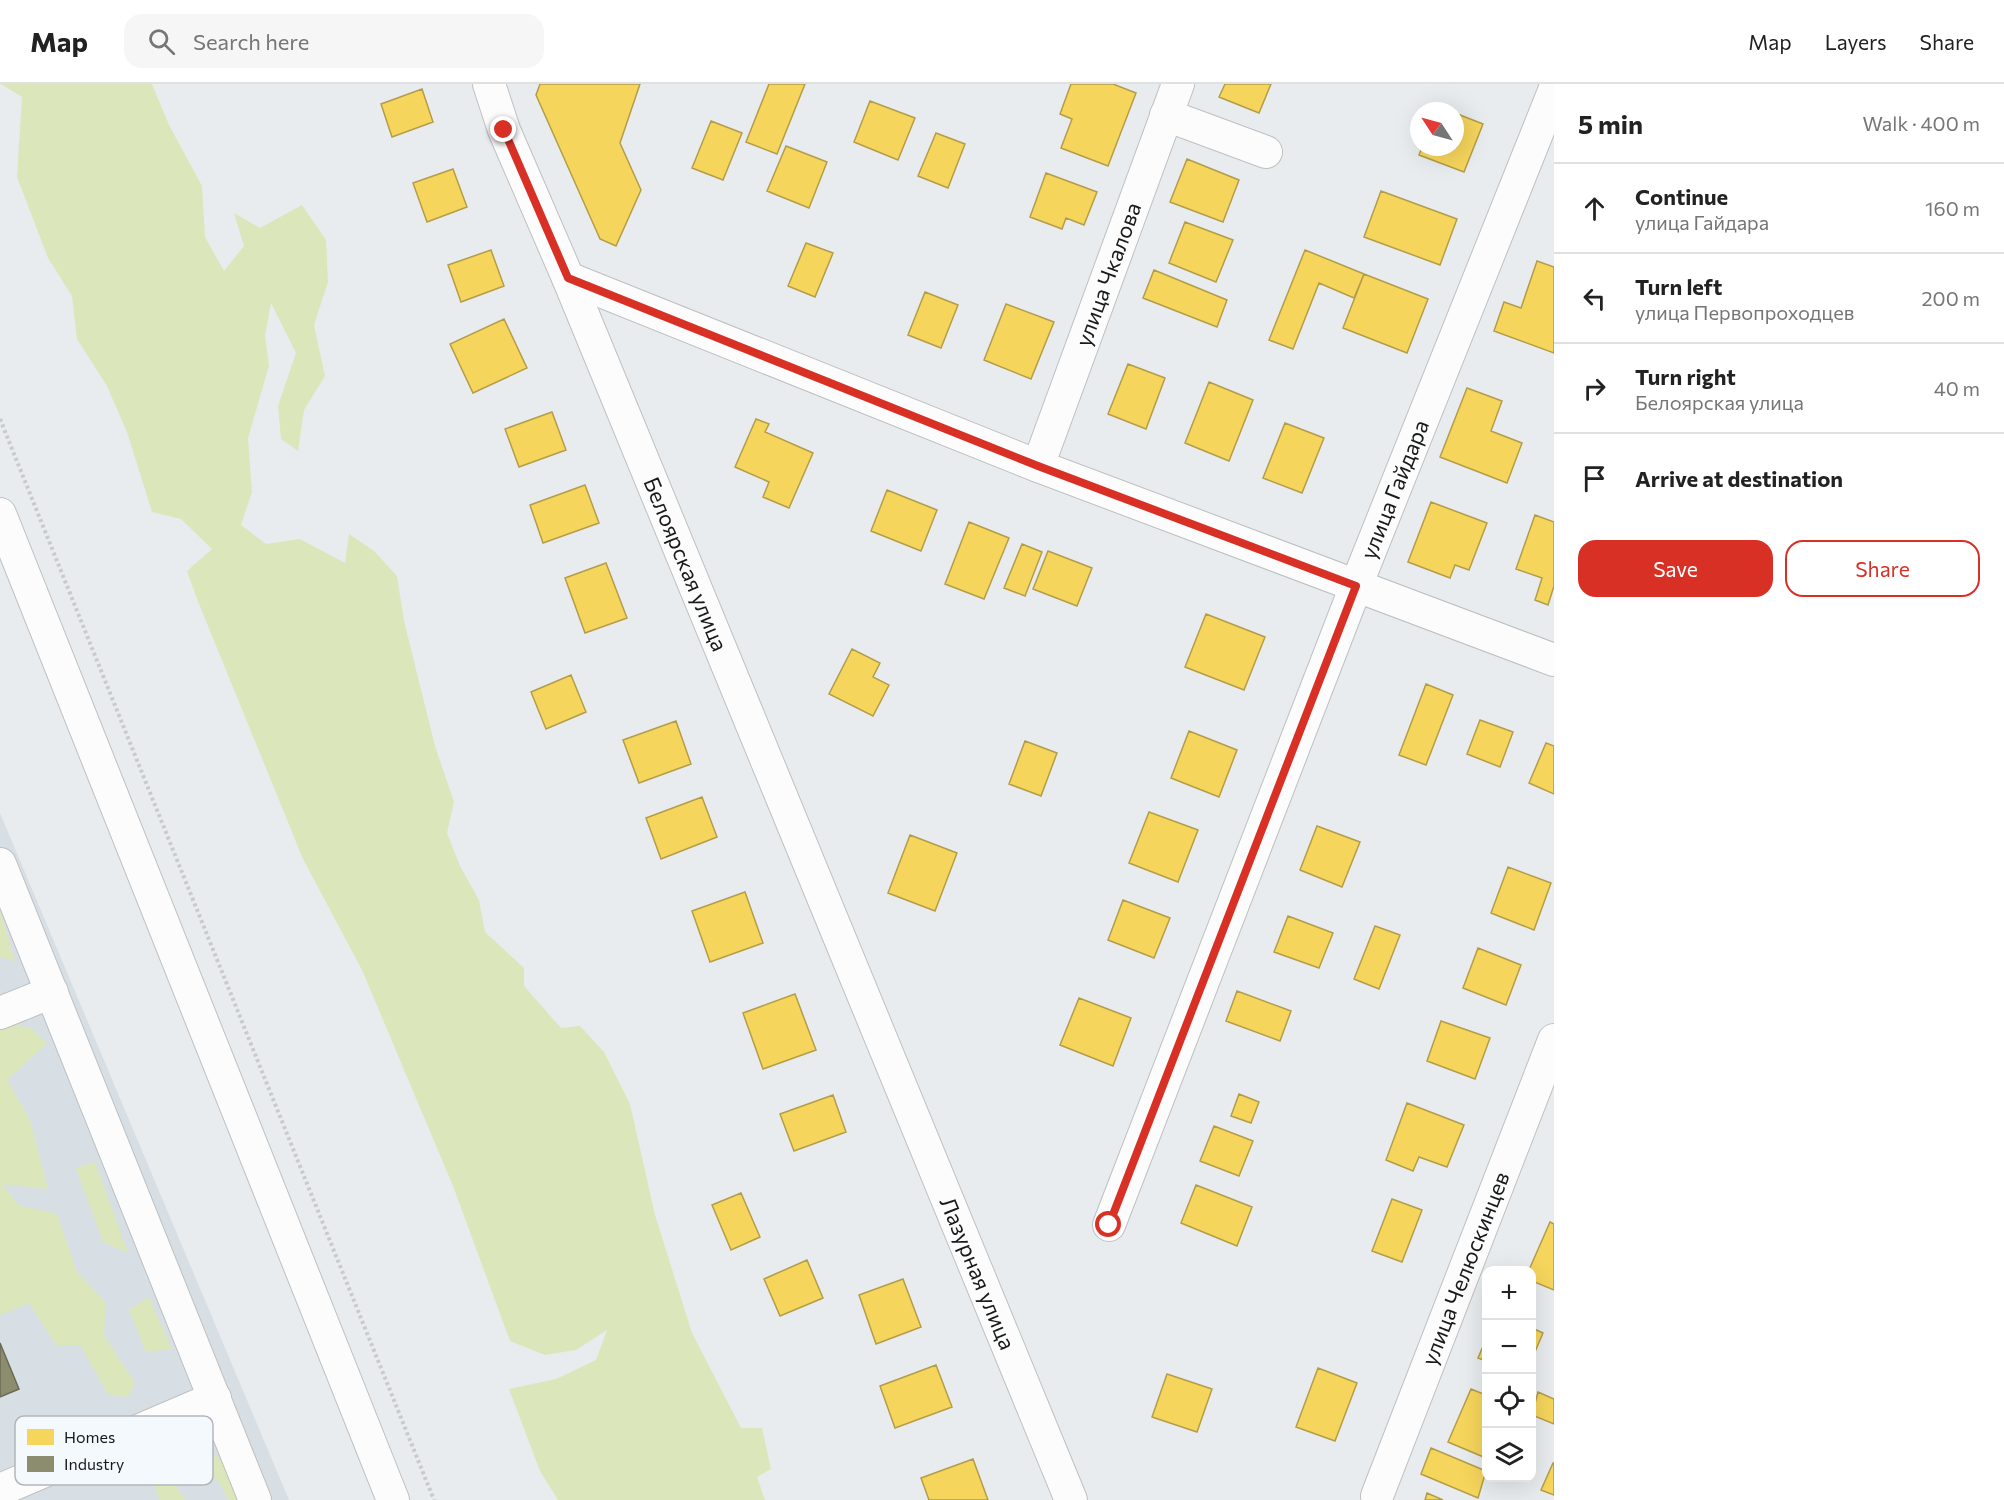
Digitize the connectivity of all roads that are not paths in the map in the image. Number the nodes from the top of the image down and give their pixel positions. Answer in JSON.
{"nodes":[{"id":1,"x":489,"y":84,"type":"edge"},
{"id":2,"x":1178,"y":84,"type":"edge"},
{"id":3,"x":1554,"y":91,"type":"edge"},
{"id":4,"x":1166,"y":115,"type":"junction"},
{"id":5,"x":1266,"y":152,"type":"dead end"},
{"id":6,"x":568,"y":278,"type":"junction"},
{"id":7,"x":1038,"y":466,"type":"junction"},
{"id":8,"x":0,"y":514,"type":"edge"},
{"id":9,"x":1356,"y":586,"type":"junction"},
{"id":10,"x":1554,"y":660,"type":"edge"},
{"id":11,"x":0,"y":864,"type":"edge"},
{"id":12,"x":52,"y":993,"type":"junction"},
{"id":13,"x":0,"y":1013,"type":"edge"},
{"id":14,"x":1554,"y":1040,"type":"edge"},
{"id":15,"x":884,"y":1044,"type":"joint"},
{"id":16,"x":1109,"y":1225,"type":"dead end"},
{"id":17,"x":214,"y":1398,"type":"junction"},
{"id":18,"x":172,"y":1416,"type":"edge"},
{"id":19,"x":15,"y":1484,"type":"edge"},
{"id":20,"x":0,"y":1490,"type":"edge"},
{"id":21,"x":1377,"y":1496,"type":"dead end"},
{"id":22,"x":255,"y":1500,"type":"edge"},
{"id":23,"x":393,"y":1500,"type":"edge"},
{"id":24,"x":1071,"y":1500,"type":"edge"}],
"edges":[{"from":1,"to":6,"type":"street","name":"Белоярская улица"},
{"from":2,"to":4,"type":"street","name":"улица Чкалова"},
{"from":3,"to":9,"type":"street","name":"улица Гайдара"},
{"from":4,"to":5,"type":"street"},
{"from":4,"to":7,"type":"street","name":"улица Чкалова"},
{"from":6,"to":7,"type":"street"},
{"from":6,"to":15,"type":"street","name":"Белоярская улица"},
{"from":7,"to":9,"type":"street"},
{"from":8,"to":23,"type":"street"},
{"from":9,"to":10,"type":"street"},
{"from":9,"to":16,"type":"street","name":"улица Гайдара"},
{"from":11,"to":12,"type":"street"},
{"from":12,"to":13,"type":"street"},
{"from":12,"to":17,"type":"street"},
{"from":14,"to":21,"type":"street","name":"улица Челюскинцев"},
{"from":15,"to":24,"type":"street","name":"Лазурная улица"},
{"from":17,"to":18,"type":"street"},
{"from":17,"to":22,"type":"street"},
{"from":19,"to":20,"type":"street"}]}
